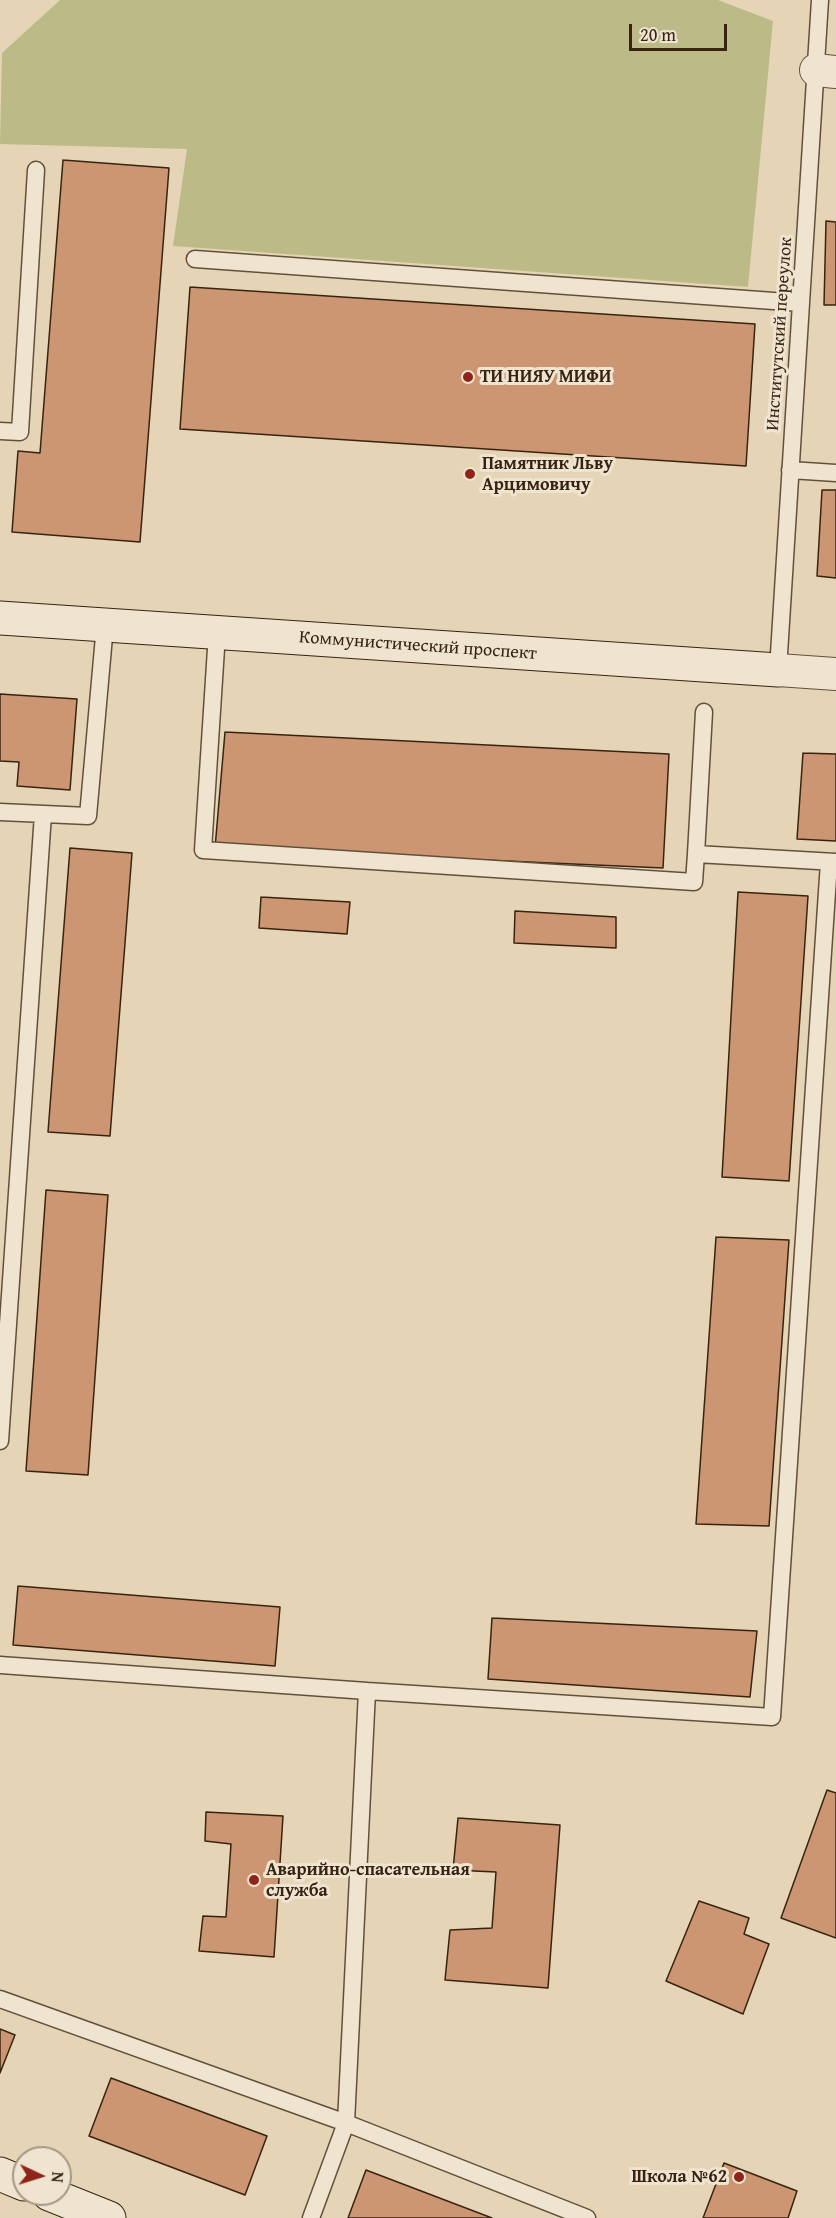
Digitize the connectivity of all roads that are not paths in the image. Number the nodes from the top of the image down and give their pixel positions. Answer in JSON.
{"nodes":[{"id":1,"x":820,"y":0,"type":"edge"},
{"id":2,"x":826,"y":71,"type":"edge"},
{"id":3,"x":36,"y":170,"type":"dead end"},
{"id":4,"x":195,"y":259,"type":"dead end"},
{"id":5,"x":801,"y":303,"type":"junction"},
{"id":6,"x":0,"y":431,"type":"edge"},
{"id":7,"x":790,"y":470,"type":"junction"},
{"id":8,"x":836,"y":472,"type":"edge"},
{"id":9,"x":0,"y":618,"type":"edge"},
{"id":10,"x":105,"y":625,"type":"junction"},
{"id":11,"x":217,"y":633,"type":"junction"},
{"id":12,"x":778,"y":670,"type":"junction"},
{"id":13,"x":836,"y":674,"type":"edge"},
{"id":14,"x":704,"y":712,"type":"dead end"},
{"id":15,"x":0,"y":812,"type":"edge"},
{"id":16,"x":43,"y":814,"type":"junction"},
{"id":17,"x":696,"y":854,"type":"junction"},
{"id":18,"x":833,"y":862,"type":"edge"},
{"id":19,"x":0,"y":1441,"type":"edge"},
{"id":20,"x":0,"y":1665,"type":"edge"},
{"id":21,"x":367,"y":1691,"type":"junction"},
{"id":22,"x":0,"y":1999,"type":"edge"},
{"id":23,"x":346,"y":2123,"type":"junction"},
{"id":24,"x":72,"y":2203,"type":"edge"},
{"id":25,"x":109,"y":2218,"type":"edge"},
{"id":26,"x":311,"y":2218,"type":"edge"},
{"id":27,"x":587,"y":2218,"type":"edge"}],
"edges":[{"from":1,"to":2,"type":"lane","name":"Институтский переулок"},
{"from":2,"to":5,"type":"lane","name":"Институтский переулок"},
{"from":3,"to":6,"type":"lane"},
{"from":4,"to":5,"type":"lane"},
{"from":5,"to":7,"type":"lane","name":"Институтский переулок"},
{"from":7,"to":8,"type":"lane"},
{"from":7,"to":12,"type":"lane","name":"Институтский переулок"},
{"from":9,"to":10,"type":"street","name":"Коммунистический проспект"},
{"from":10,"to":11,"type":"street","name":"Коммунистический проспект"},
{"from":10,"to":16,"type":"lane"},
{"from":11,"to":12,"type":"street","name":"Коммунистический проспект"},
{"from":11,"to":17,"type":"lane"},
{"from":12,"to":13,"type":"street","name":"Коммунистический проспект"},
{"from":14,"to":17,"type":"lane"},
{"from":15,"to":16,"type":"lane"},
{"from":16,"to":19,"type":"lane"},
{"from":17,"to":18,"type":"lane"},
{"from":18,"to":21,"type":"lane"},
{"from":20,"to":21,"type":"lane"},
{"from":21,"to":23,"type":"lane"},
{"from":22,"to":23,"type":"lane"},
{"from":23,"to":26,"type":"lane"},
{"from":23,"to":27,"type":"lane"},
{"from":24,"to":25,"type":"street"}]}
